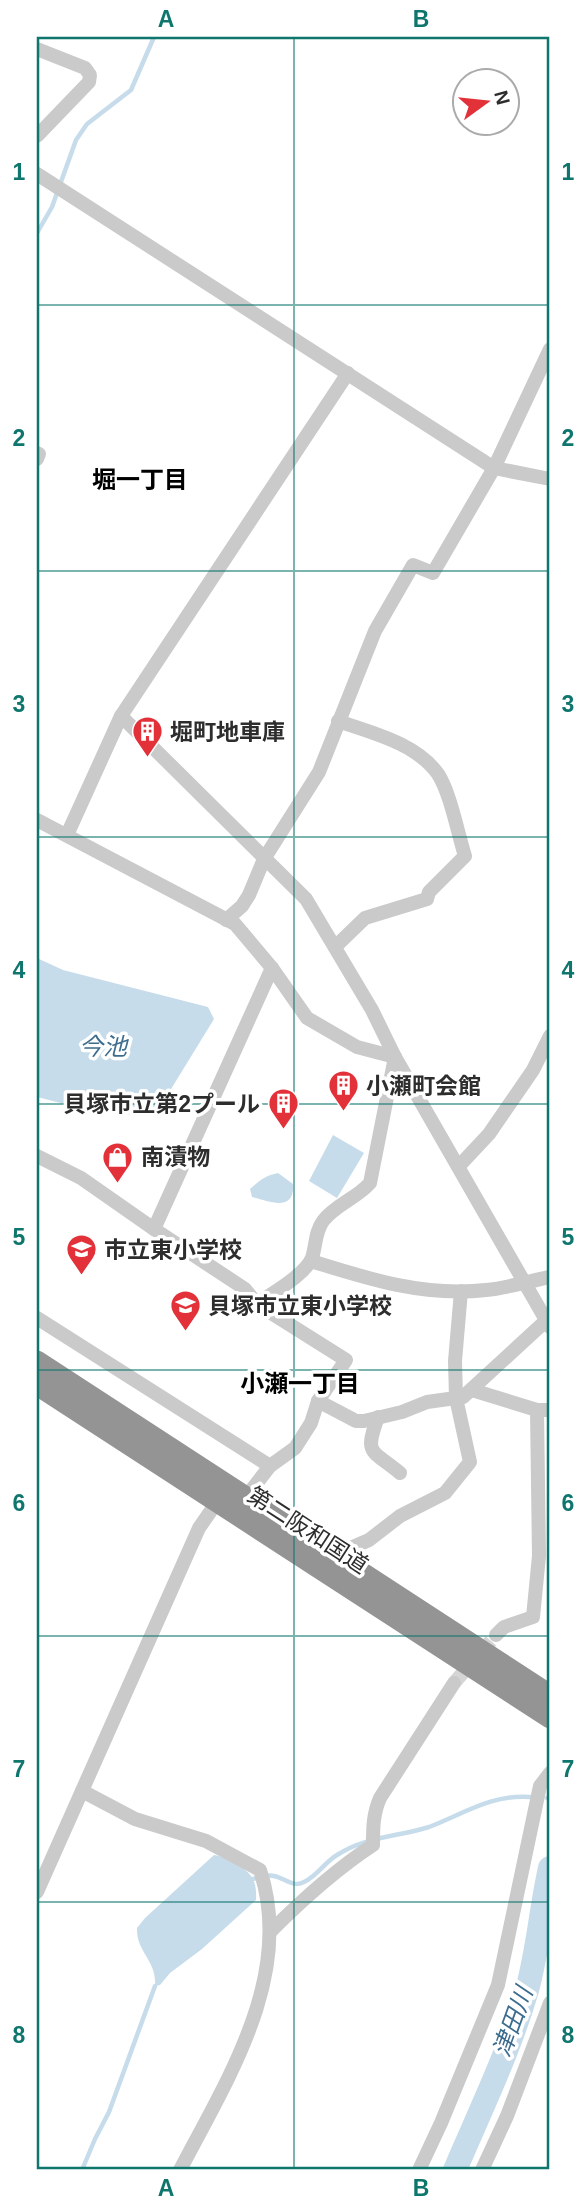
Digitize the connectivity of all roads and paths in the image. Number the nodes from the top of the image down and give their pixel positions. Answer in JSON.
{"nodes":[{"id":1,"x":37,"y":49,"type":"edge"},
{"id":2,"x":37,"y":136,"type":"edge"},
{"id":3,"x":37,"y":174,"type":"edge"},
{"id":4,"x":550,"y":349,"type":"edge"},
{"id":5,"x":348,"y":373,"type":"junction"},
{"id":6,"x":37,"y":453,"type":"edge"},
{"id":7,"x":37,"y":459,"type":"edge"},
{"id":8,"x":494,"y":468,"type":"junction"},
{"id":9,"x":550,"y":480,"type":"edge"},
{"id":10,"x":121,"y":716,"type":"junction"},
{"id":11,"x":338,"y":721,"type":"junction"},
{"id":12,"x":37,"y":820,"type":"edge"},
{"id":13,"x":67,"y":835,"type":"junction"},
{"id":14,"x":264,"y":859,"type":"junction"},
{"id":15,"x":226,"y":919,"type":"junction"},
{"id":16,"x":335,"y":947,"type":"junction"},
{"id":17,"x":272,"y":968,"type":"junction"},
{"id":18,"x":550,"y":1036,"type":"edge"},
{"id":19,"x":395,"y":1057,"type":"junction"},
{"id":20,"x":37,"y":1156,"type":"edge"},
{"id":21,"x":459,"y":1166,"type":"junction"},
{"id":22,"x":154,"y":1229,"type":"junction"},
{"id":23,"x":311,"y":1261,"type":"junction"},
{"id":24,"x":550,"y":1277,"type":"edge"},
{"id":25,"x":525,"y":1282,"type":"junction"},
{"id":26,"x":461,"y":1291,"type":"junction"},
{"id":27,"x":257,"y":1304,"type":"junction"},
{"id":28,"x":37,"y":1318,"type":"edge"},
{"id":29,"x":549,"y":1322,"type":"edge"},
{"id":30,"x":37,"y":1362,"type":"edge"},
{"id":31,"x":37,"y":1385,"type":"edge"},
{"id":32,"x":472,"y":1390,"type":"junction"},
{"id":33,"x":456,"y":1398,"type":"junction"},
{"id":34,"x":318,"y":1401,"type":"junction"},
{"id":35,"x":544,"y":1410,"type":"edge"},
{"id":36,"x":378,"y":1418,"type":"junction"},
{"id":37,"x":271,"y":1466,"type":"junction"},
{"id":38,"x":400,"y":1473,"type":"dead end"},
{"id":39,"x":246,"y":1497,"type":"junction"},
{"id":40,"x":217,"y":1502,"type":"junction"},
{"id":41,"x":545,"y":1534,"type":"edge"},
{"id":42,"x":341,"y":1559,"type":"junction"},
{"id":43,"x":496,"y":1634,"type":"tunnel mouth"},
{"id":44,"x":454,"y":1683,"type":"tunnel mouth"},
{"id":45,"x":550,"y":1695,"type":"edge"},
{"id":46,"x":550,"y":1718,"type":"edge"},
{"id":47,"x":550,"y":1773,"type":"edge"},
{"id":48,"x":82,"y":1791,"type":"junction"},
{"id":49,"x":37,"y":1892,"type":"edge"},
{"id":50,"x":271,"y":1931,"type":"junction"},
{"id":51,"x":550,"y":2003,"type":"edge"},
{"id":52,"x":180,"y":2170,"type":"edge"},
{"id":53,"x":419,"y":2170,"type":"edge"},
{"id":54,"x":482,"y":2170,"type":"edge"}],
"edges":[{"from":1,"to":2,"type":"street"},
{"from":3,"to":5,"type":"street"},
{"from":4,"to":8,"type":"street"},
{"from":5,"to":8,"type":"street"},
{"from":5,"to":10,"type":"street"},
{"from":6,"to":7,"type":"street"},
{"from":8,"to":9,"type":"street"},
{"from":8,"to":11,"type":"street"},
{"from":10,"to":13,"type":"street"},
{"from":10,"to":14,"type":"street"},
{"from":11,"to":14,"type":"street"},
{"from":11,"to":16,"type":"street"},
{"from":12,"to":13,"type":"street"},
{"from":13,"to":15,"type":"street"},
{"from":14,"to":15,"type":"street"},
{"from":14,"to":16,"type":"street"},
{"from":15,"to":17,"type":"street"},
{"from":16,"to":19,"type":"street"},
{"from":17,"to":19,"type":"street"},
{"from":17,"to":22,"type":"street"},
{"from":18,"to":21,"type":"street"},
{"from":19,"to":21,"type":"street"},
{"from":19,"to":23,"type":"street"},
{"from":20,"to":22,"type":"street"},
{"from":21,"to":25,"type":"street"},
{"from":22,"to":27,"type":"street"},
{"from":23,"to":26,"type":"street"},
{"from":23,"to":27,"type":"street"},
{"from":24,"to":25,"type":"street"},
{"from":25,"to":26,"type":"street"},
{"from":25,"to":29,"type":"street"},
{"from":26,"to":33,"type":"street"},
{"from":27,"to":34,"type":"street"},
{"from":28,"to":37,"type":"street"},
{"from":29,"to":32,"type":"street"},
{"from":30,"to":39,"type":"highway","name":"第二阪和国道"},
{"from":31,"to":40,"type":"highway","name":"第二阪和国道"},
{"from":32,"to":33,"type":"street"},
{"from":32,"to":35,"type":"street"},
{"from":33,"to":36,"type":"street"},
{"from":33,"to":42,"type":"street"},
{"from":34,"to":36,"type":"street"},
{"from":34,"to":37,"type":"street"},
{"from":35,"to":41,"type":"street"},
{"from":36,"to":38,"type":"street"},
{"from":37,"to":39,"type":"street"},
{"from":39,"to":40,"type":"street"},
{"from":39,"to":42,"type":"highway","name":"第二阪和国道"},
{"from":40,"to":46,"type":"highway","name":"第二阪和国道"},
{"from":40,"to":48,"type":"street"},
{"from":41,"to":43,"type":"street"},
{"from":42,"to":45,"type":"highway","name":"第二阪和国道"},
{"from":44,"to":50,"type":"street"},
{"from":47,"to":53,"type":"street"},
{"from":48,"to":49,"type":"street"},
{"from":48,"to":50,"type":"street"},
{"from":50,"to":52,"type":"street"},
{"from":51,"to":54,"type":"street"}]}
